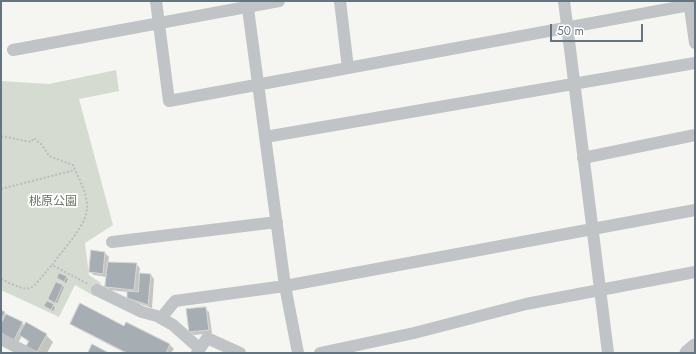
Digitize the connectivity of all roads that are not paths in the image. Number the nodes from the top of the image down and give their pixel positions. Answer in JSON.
{"nodes":[{"id":1,"x":156,"y":1,"type":"edge"},
{"id":2,"x":279,"y":1,"type":"edge"},
{"id":3,"x":340,"y":1,"type":"edge"},
{"id":4,"x":564,"y":1,"type":"edge"},
{"id":5,"x":248,"y":4,"type":"edge"},
{"id":6,"x":692,"y":4,"type":"edge"},
{"id":7,"x":159,"y":23,"type":"junction"},
{"id":8,"x":567,"y":28,"type":"junction"},
{"id":9,"x":695,"y":43,"type":"edge"},
{"id":10,"x":13,"y":50,"type":"dead end"},
{"id":11,"x":695,"y":63,"type":"edge"},
{"id":12,"x":348,"y":68,"type":"junction"},
{"id":13,"x":258,"y":84,"type":"junction"},
{"id":14,"x":574,"y":84,"type":"junction"},
{"id":15,"x":695,"y":135,"type":"edge"},
{"id":16,"x":265,"y":137,"type":"junction"},
{"id":17,"x":583,"y":158,"type":"junction"},
{"id":18,"x":695,"y":210,"type":"edge"},
{"id":19,"x":277,"y":222,"type":"junction"},
{"id":20,"x":592,"y":229,"type":"junction"},
{"id":21,"x":112,"y":242,"type":"dead end"},
{"id":22,"x":695,"y":272,"type":"edge"},
{"id":23,"x":285,"y":286,"type":"junction"},
{"id":24,"x":97,"y":290,"type":"road end"},
{"id":25,"x":600,"y":290,"type":"junction"},
{"id":26,"x":161,"y":318,"type":"junction"},
{"id":27,"x":1,"y":339,"type":"edge"},
{"id":28,"x":13,"y":346,"type":"junction"},
{"id":29,"x":695,"y":346,"type":"edge"},
{"id":30,"x":1,"y":349,"type":"edge"},
{"id":31,"x":198,"y":351,"type":"edge"},
{"id":32,"x":28,"y":353,"type":"edge"},
{"id":33,"x":240,"y":353,"type":"edge"},
{"id":34,"x":298,"y":353,"type":"edge"},
{"id":35,"x":320,"y":353,"type":"edge"},
{"id":36,"x":608,"y":353,"type":"edge"},
{"id":37,"x":687,"y":353,"type":"edge"}],
"edges":[{"from":1,"to":7,"type":"street"},
{"from":2,"to":5,"type":"street"},
{"from":3,"to":12,"type":"street"},
{"from":4,"to":8,"type":"street"},
{"from":5,"to":7,"type":"street"},
{"from":5,"to":13,"type":"street"},
{"from":6,"to":8,"type":"street"},
{"from":6,"to":9,"type":"street"},
{"from":7,"to":10,"type":"street"},
{"from":7,"to":13,"type":"street"},
{"from":8,"to":12,"type":"street"},
{"from":8,"to":14,"type":"street"},
{"from":11,"to":14,"type":"street"},
{"from":12,"to":13,"type":"street"},
{"from":13,"to":16,"type":"street"},
{"from":14,"to":16,"type":"street"},
{"from":14,"to":17,"type":"street"},
{"from":15,"to":17,"type":"street"},
{"from":16,"to":19,"type":"street"},
{"from":17,"to":20,"type":"street"},
{"from":18,"to":20,"type":"street"},
{"from":19,"to":21,"type":"street"},
{"from":19,"to":23,"type":"street"},
{"from":20,"to":23,"type":"street"},
{"from":20,"to":25,"type":"street"},
{"from":22,"to":25,"type":"street"},
{"from":23,"to":26,"type":"street"},
{"from":23,"to":34,"type":"street"},
{"from":24,"to":26,"type":"street"},
{"from":25,"to":35,"type":"street"},
{"from":25,"to":36,"type":"street"},
{"from":26,"to":31,"type":"street"},
{"from":27,"to":28,"type":"street"},
{"from":28,"to":30,"type":"street"},
{"from":28,"to":32,"type":"street"},
{"from":29,"to":37,"type":"street"},
{"from":31,"to":33,"type":"street"}]}
